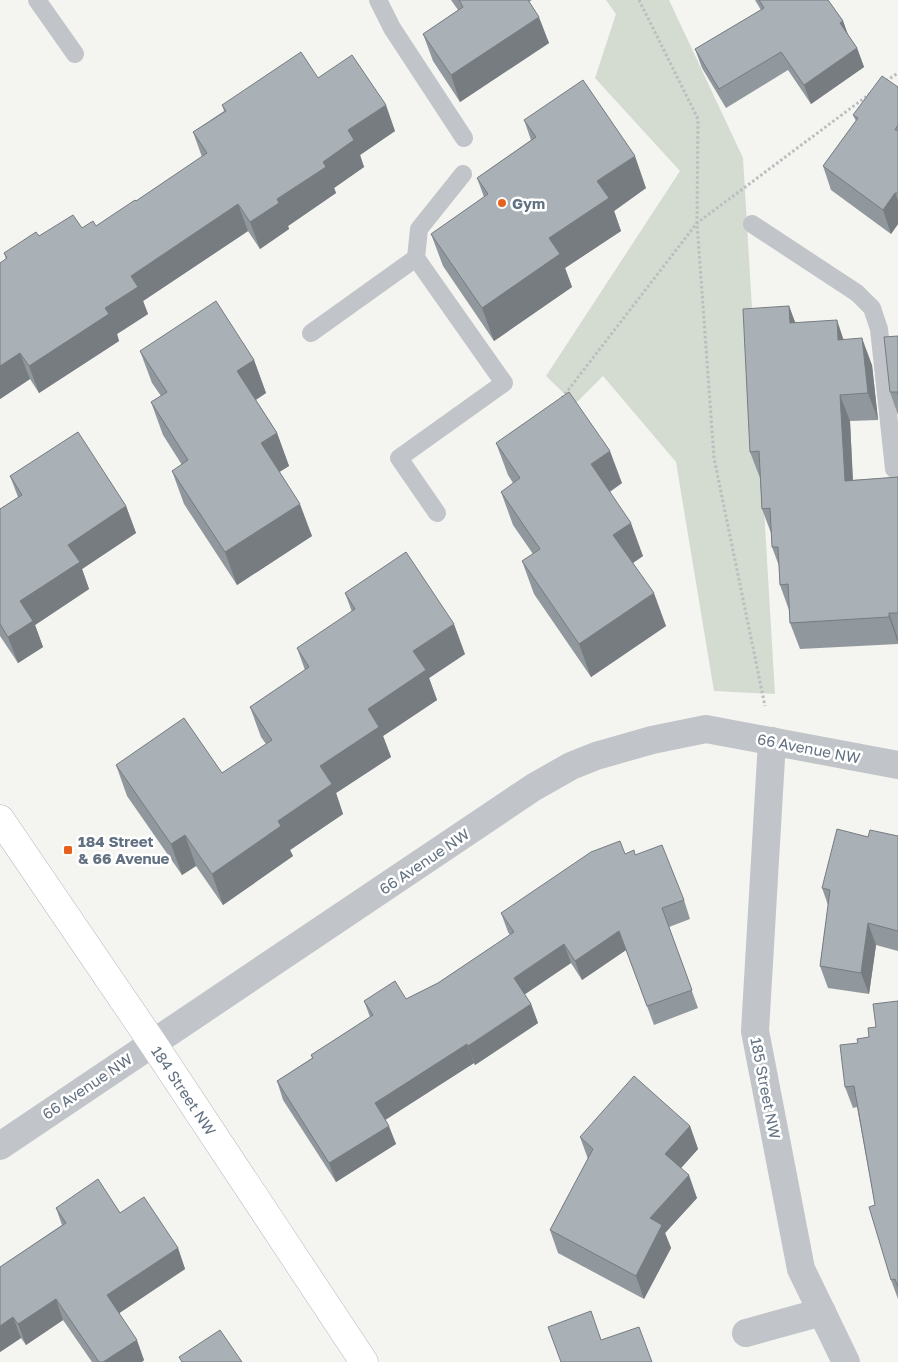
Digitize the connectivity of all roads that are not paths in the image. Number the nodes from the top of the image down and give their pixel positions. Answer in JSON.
{"nodes":[{"id":1,"x":37,"y":0,"type":"edge"},
{"id":2,"x":378,"y":0,"type":"edge"},
{"id":3,"x":75,"y":54,"type":"dead end"},
{"id":4,"x":464,"y":138,"type":"dead end"},
{"id":5,"x":462,"y":174,"type":"dead end"},
{"id":6,"x":752,"y":224,"type":"dead end"},
{"id":7,"x":416,"y":258,"type":"junction"},
{"id":8,"x":311,"y":333,"type":"dead end"},
{"id":9,"x":897,"y":474,"type":"edge"},
{"id":10,"x":437,"y":513,"type":"dead end"},
{"id":11,"x":772,"y":741,"type":"junction"},
{"id":12,"x":898,"y":765,"type":"edge"},
{"id":13,"x":0,"y":819,"type":"edge"},
{"id":14,"x":152,"y":1042,"type":"junction"},
{"id":15,"x":0,"y":1146,"type":"edge"},
{"id":16,"x":822,"y":1312,"type":"junction"},
{"id":17,"x":746,"y":1333,"type":"dead end"},
{"id":18,"x":364,"y":1362,"type":"edge"},
{"id":19,"x":846,"y":1362,"type":"edge"}],
"edges":[{"from":1,"to":3,"type":"lane"},
{"from":2,"to":4,"type":"lane"},
{"from":5,"to":7,"type":"lane"},
{"from":6,"to":9,"type":"lane"},
{"from":7,"to":8,"type":"lane"},
{"from":7,"to":10,"type":"lane"},
{"from":11,"to":12,"type":"street","name":"66 Avenue NW"},
{"from":11,"to":14,"type":"street","name":"66 Avenue NW"},
{"from":11,"to":16,"type":"street","name":"185 Street NW"},
{"from":13,"to":14,"type":"street","name":"184 Street NW"},
{"from":14,"to":15,"type":"street","name":"66 Avenue NW"},
{"from":14,"to":18,"type":"street","name":"184 Street NW"},
{"from":16,"to":17,"type":"street"},
{"from":16,"to":19,"type":"street","name":"185 Street NW"}]}
